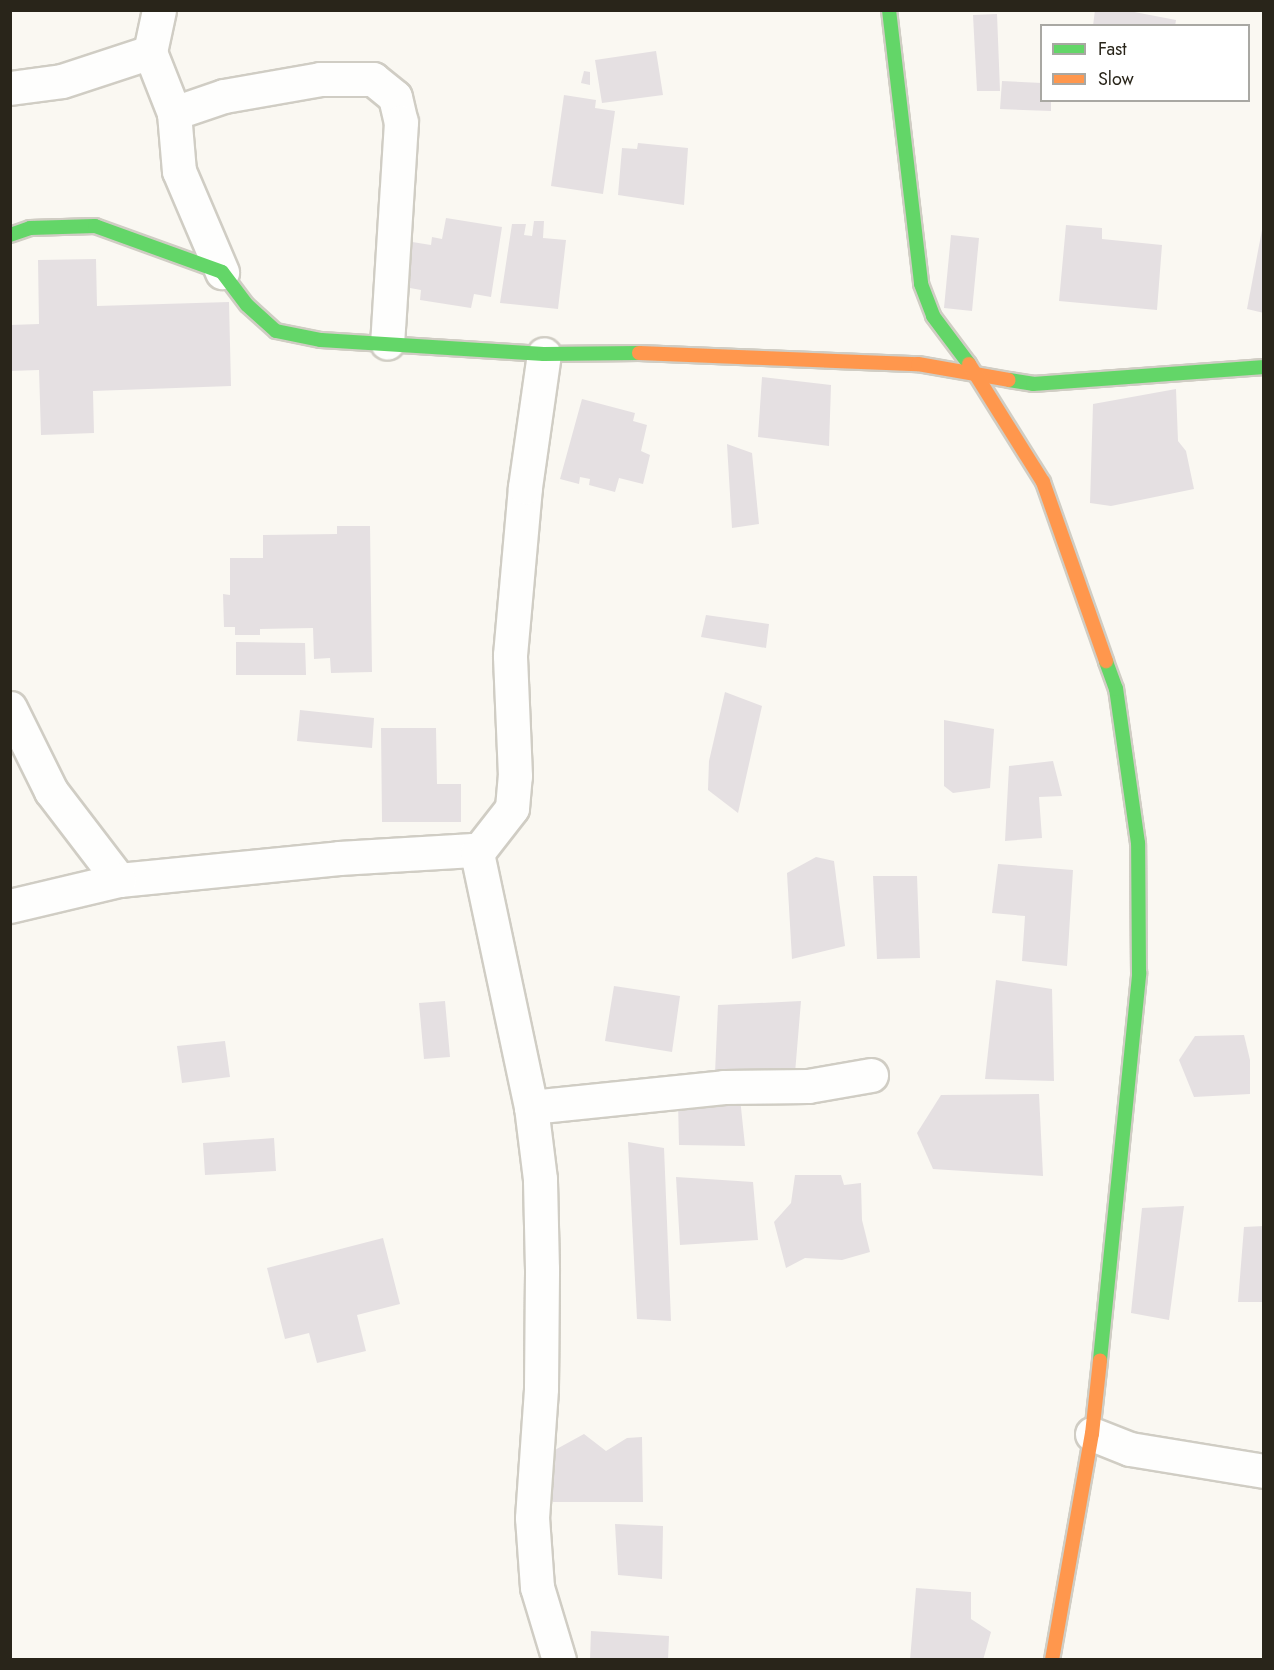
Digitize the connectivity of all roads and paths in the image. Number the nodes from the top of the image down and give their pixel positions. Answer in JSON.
{"nodes":[{"id":1,"x":159,"y":10,"type":"edge"},
{"id":2,"x":889,"y":10,"type":"edge"},
{"id":3,"x":150,"y":52,"type":"junction"},
{"id":4,"x":10,"y":88,"type":"edge"},
{"id":5,"x":174,"y":113,"type":"junction"},
{"id":6,"x":10,"y":235,"type":"edge"},
{"id":7,"x":222,"y":272,"type":"junction"},
{"id":8,"x":387,"y":343,"type":"junction"},
{"id":9,"x":544,"y":354,"type":"junction"},
{"id":10,"x":1263,"y":367,"type":"edge"},
{"id":11,"x":976,"y":374,"type":"junction"},
{"id":12,"x":10,"y":708,"type":"edge"},
{"id":13,"x":477,"y":853,"type":"junction"},
{"id":14,"x":119,"y":880,"type":"junction"},
{"id":15,"x":10,"y":906,"type":"edge"},
{"id":16,"x":871,"y":1075,"type":"dead end"},
{"id":17,"x":531,"y":1107,"type":"junction"},
{"id":18,"x":1092,"y":1434,"type":"junction"},
{"id":19,"x":1263,"y":1472,"type":"edge"},
{"id":20,"x":559,"y":1659,"type":"edge"},
{"id":21,"x":1052,"y":1659,"type":"edge"}],
"edges":[{"from":1,"to":3,"type":"street"},
{"from":2,"to":11,"type":"street"},
{"from":3,"to":4,"type":"street"},
{"from":3,"to":5,"type":"street"},
{"from":5,"to":7,"type":"street"},
{"from":5,"to":8,"type":"street"},
{"from":6,"to":7,"type":"street"},
{"from":7,"to":8,"type":"street"},
{"from":8,"to":9,"type":"street"},
{"from":9,"to":11,"type":"street"},
{"from":9,"to":13,"type":"street"},
{"from":10,"to":11,"type":"street"},
{"from":11,"to":18,"type":"street"},
{"from":12,"to":14,"type":"street"},
{"from":13,"to":14,"type":"street"},
{"from":13,"to":17,"type":"street"},
{"from":14,"to":15,"type":"street"},
{"from":16,"to":17,"type":"street"},
{"from":17,"to":20,"type":"street"},
{"from":18,"to":19,"type":"street"},
{"from":18,"to":21,"type":"street"}]}
